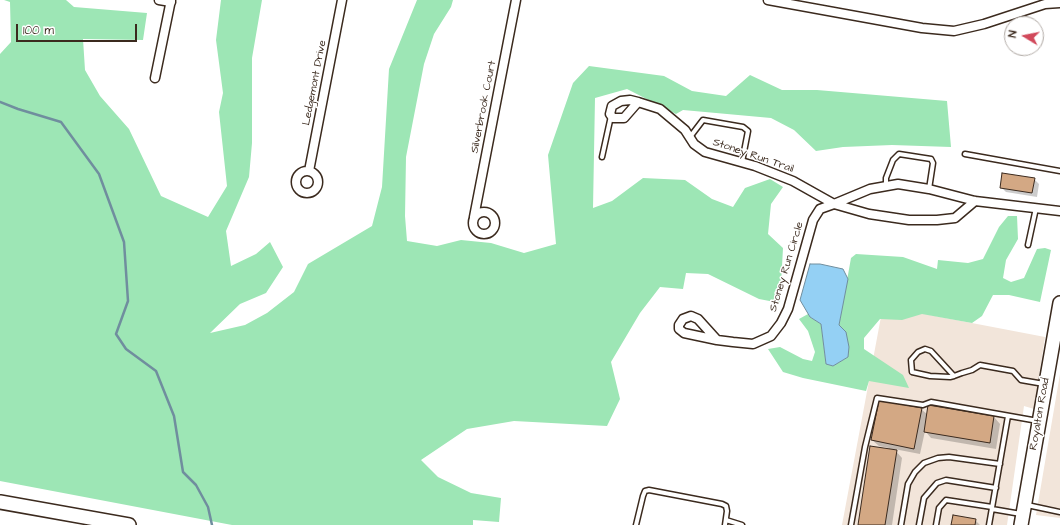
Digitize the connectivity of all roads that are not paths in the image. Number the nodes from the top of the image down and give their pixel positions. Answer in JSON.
{"nodes":[{"id":1,"x":159,"y":0,"type":"edge"},
{"id":2,"x":342,"y":0,"type":"edge"},
{"id":3,"x":516,"y":0,"type":"edge"},
{"id":4,"x":768,"y":0,"type":"edge"},
{"id":5,"x":171,"y":1,"type":"edge"},
{"id":6,"x":1060,"y":3,"type":"edge"},
{"id":7,"x":155,"y":78,"type":"dead end"},
{"id":8,"x":638,"y":102,"type":"junction"},
{"id":9,"x":611,"y":116,"type":"junction"},
{"id":10,"x":690,"y":137,"type":"junction"},
{"id":11,"x":965,"y":154,"type":"dead end"},
{"id":12,"x":602,"y":157,"type":"dead end"},
{"id":13,"x":742,"y":163,"type":"junction"},
{"id":14,"x":1060,"y":170,"type":"edge"},
{"id":15,"x":309,"y":171,"type":"dead end"},
{"id":16,"x":886,"y":186,"type":"junction"},
{"id":17,"x":929,"y":189,"type":"junction"},
{"id":18,"x":975,"y":201,"type":"junction"},
{"id":19,"x":834,"y":204,"type":"junction"},
{"id":20,"x":1036,"y":208,"type":"junction"},
{"id":21,"x":1060,"y":211,"type":"edge"},
{"id":22,"x":474,"y":218,"type":"dead end"},
{"id":23,"x":1028,"y":245,"type":"dead end"},
{"id":24,"x":1060,"y":303,"type":"edge"},
{"id":25,"x":717,"y":340,"type":"dead end"},
{"id":26,"x":1056,"y":341,"type":"edge"},
{"id":27,"x":954,"y":376,"type":"junction"},
{"id":28,"x":1045,"y":384,"type":"junction"},
{"id":29,"x":1008,"y":416,"type":"junction"},
{"id":30,"x":1038,"y":421,"type":"junction"},
{"id":31,"x":1000,"y":464,"type":"junction"},
{"id":32,"x":996,"y":488,"type":"junction"},
{"id":33,"x":0,"y":502,"type":"edge"},
{"id":34,"x":992,"y":508,"type":"junction"},
{"id":35,"x":1060,"y":512,"type":"edge"},
{"id":36,"x":1023,"y":515,"type":"edge"},
{"id":37,"x":725,"y":522,"type":"edge"},
{"id":38,"x":129,"y":525,"type":"edge"},
{"id":39,"x":636,"y":525,"type":"edge"},
{"id":40,"x":742,"y":525,"type":"edge"},
{"id":41,"x":851,"y":525,"type":"edge"},
{"id":42,"x":901,"y":525,"type":"edge"},
{"id":43,"x":919,"y":525,"type":"edge"},
{"id":44,"x":936,"y":525,"type":"edge"},
{"id":45,"x":989,"y":525,"type":"edge"}],
"edges":[{"from":1,"to":5,"type":"street"},
{"from":2,"to":15,"type":"street","name":"Ledgemont Drive"},
{"from":3,"to":22,"type":"street","name":"Silverbrook Court"},
{"from":4,"to":6,"type":"street"},
{"from":5,"to":7,"type":"street"},
{"from":8,"to":9,"type":"street"},
{"from":8,"to":9,"type":"street","name":"Stoney Run Trail"},
{"from":8,"to":10,"type":"street","name":"Stoney Run Trail"},
{"from":9,"to":12,"type":"lane"},
{"from":10,"to":13,"type":"street","name":"Stoney Run Trail"},
{"from":10,"to":13,"type":"lane"},
{"from":11,"to":14,"type":"lane"},
{"from":13,"to":19,"type":"street","name":"Stoney Run Trail"},
{"from":16,"to":17,"type":"street"},
{"from":16,"to":17,"type":"lane"},
{"from":16,"to":19,"type":"street"},
{"from":17,"to":18,"type":"street"},
{"from":18,"to":19,"type":"street","name":"Stoney Run Trail"},
{"from":18,"to":20,"type":"street"},
{"from":19,"to":25,"type":"street","name":"Stoney Run Circle"},
{"from":20,"to":21,"type":"street"},
{"from":20,"to":23,"type":"lane"},
{"from":24,"to":26,"type":"main road","name":"Royalton Road"},
{"from":26,"to":28,"type":"main road","name":"Royalton Road"},
{"from":27,"to":27,"type":"lane"},
{"from":27,"to":28,"type":"lane"},
{"from":28,"to":30,"type":"main road","name":"Royalton Road"},
{"from":29,"to":30,"type":"lane"},
{"from":29,"to":31,"type":"lane"},
{"from":29,"to":41,"type":"lane"},
{"from":30,"to":36,"type":"main road","name":"Royalton Road"},
{"from":31,"to":32,"type":"lane"},
{"from":31,"to":42,"type":"lane"},
{"from":32,"to":34,"type":"lane"},
{"from":32,"to":43,"type":"lane"},
{"from":33,"to":38,"type":"main road"},
{"from":34,"to":36,"type":"lane"},
{"from":34,"to":44,"type":"lane"},
{"from":34,"to":45,"type":"lane"},
{"from":35,"to":36,"type":"lane"},
{"from":37,"to":39,"type":"lane"},
{"from":37,"to":40,"type":"lane"}]}
